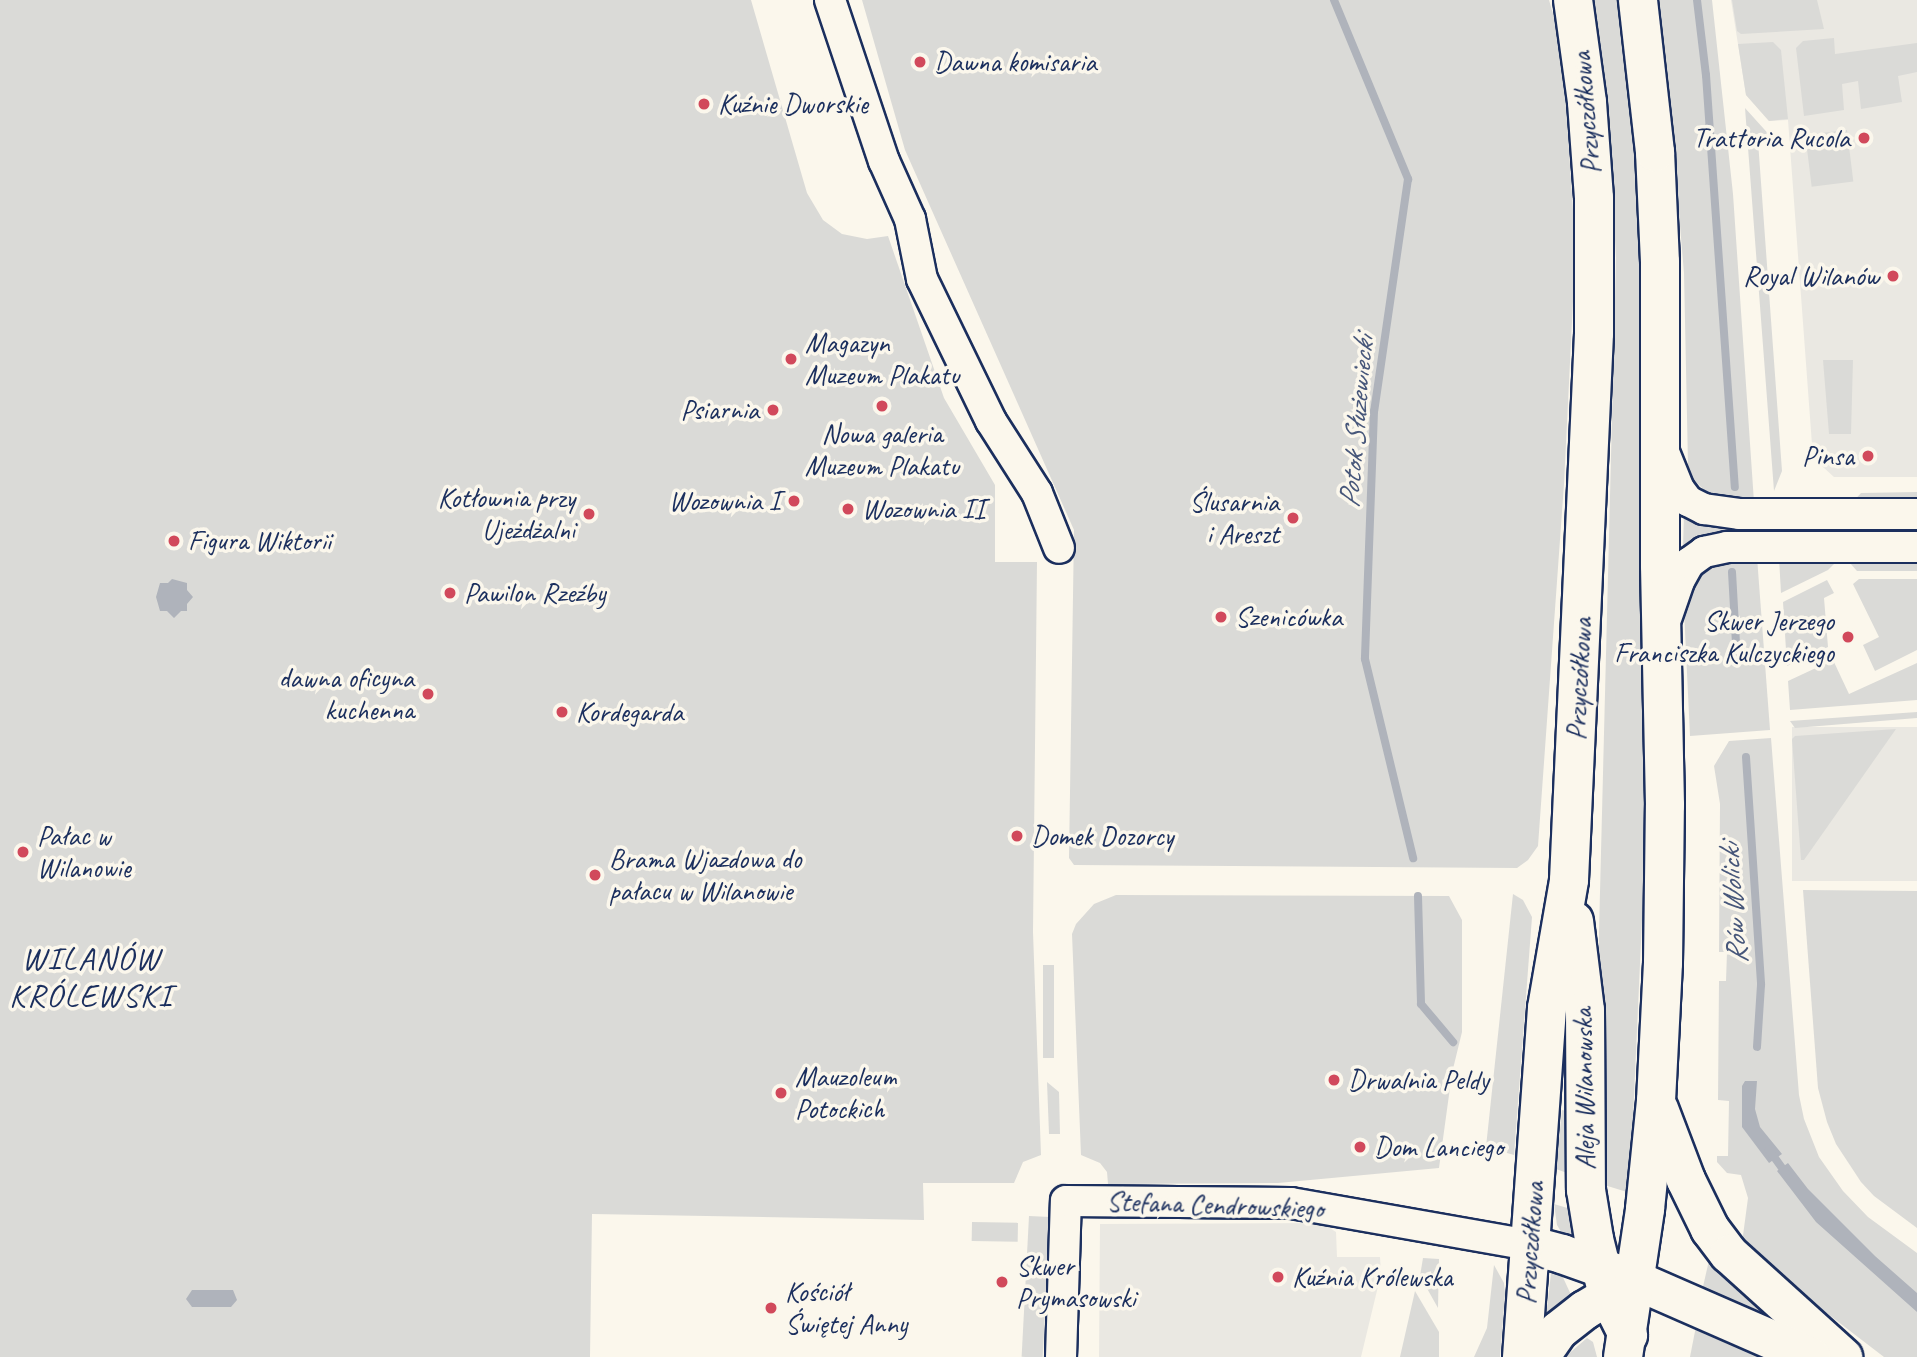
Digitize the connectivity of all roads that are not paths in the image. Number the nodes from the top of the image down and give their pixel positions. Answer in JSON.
{"nodes":[{"id":1,"x":830,"y":0,"type":"edge"},
{"id":2,"x":1573,"y":0,"type":"edge"},
{"id":3,"x":1638,"y":0,"type":"edge"},
{"id":4,"x":1661,"y":444,"type":"junction"},
{"id":5,"x":1917,"y":514,"type":"edge"},
{"id":6,"x":1917,"y":547,"type":"edge"},
{"id":7,"x":1059,"y":548,"type":"dead end"},
{"id":8,"x":1661,"y":647,"type":"junction"},
{"id":9,"x":1569,"y":880,"type":"junction"},
{"id":10,"x":1656,"y":1101,"type":"junction"},
{"id":11,"x":1529,"y":1245,"type":"junction"},
{"id":12,"x":1615,"y":1281,"type":"junction"},
{"id":13,"x":1633,"y":1349,"type":"edge"},
{"id":14,"x":1061,"y":1357,"type":"edge"},
{"id":15,"x":1522,"y":1357,"type":"edge"},
{"id":16,"x":1539,"y":1357,"type":"edge"},
{"id":17,"x":1811,"y":1357,"type":"edge"},
{"id":18,"x":1843,"y":1357,"type":"edge"}],
"edges":[{"from":1,"to":7,"type":"street"},
{"from":2,"to":9,"type":"main road","name":"Przyczółkowa"},
{"from":3,"to":4,"type":"main road"},
{"from":4,"to":5,"type":"street"},
{"from":4,"to":8,"type":"main road"},
{"from":6,"to":8,"type":"street"},
{"from":8,"to":10,"type":"main road"},
{"from":9,"to":11,"type":"main road","name":"Przyczółkowa"},
{"from":9,"to":12,"type":"main road","name":"Aleja Wilanowska"},
{"from":10,"to":12,"type":"main road"},
{"from":10,"to":18,"type":"main road"},
{"from":11,"to":12,"type":"main road"},
{"from":11,"to":14,"type":"street","name":"Stefana Cendrowskiego"},
{"from":11,"to":15,"type":"main road","name":"Przyczółkowa"},
{"from":12,"to":13,"type":"main road"},
{"from":12,"to":16,"type":"main road"},
{"from":12,"to":17,"type":"main road"}]}
